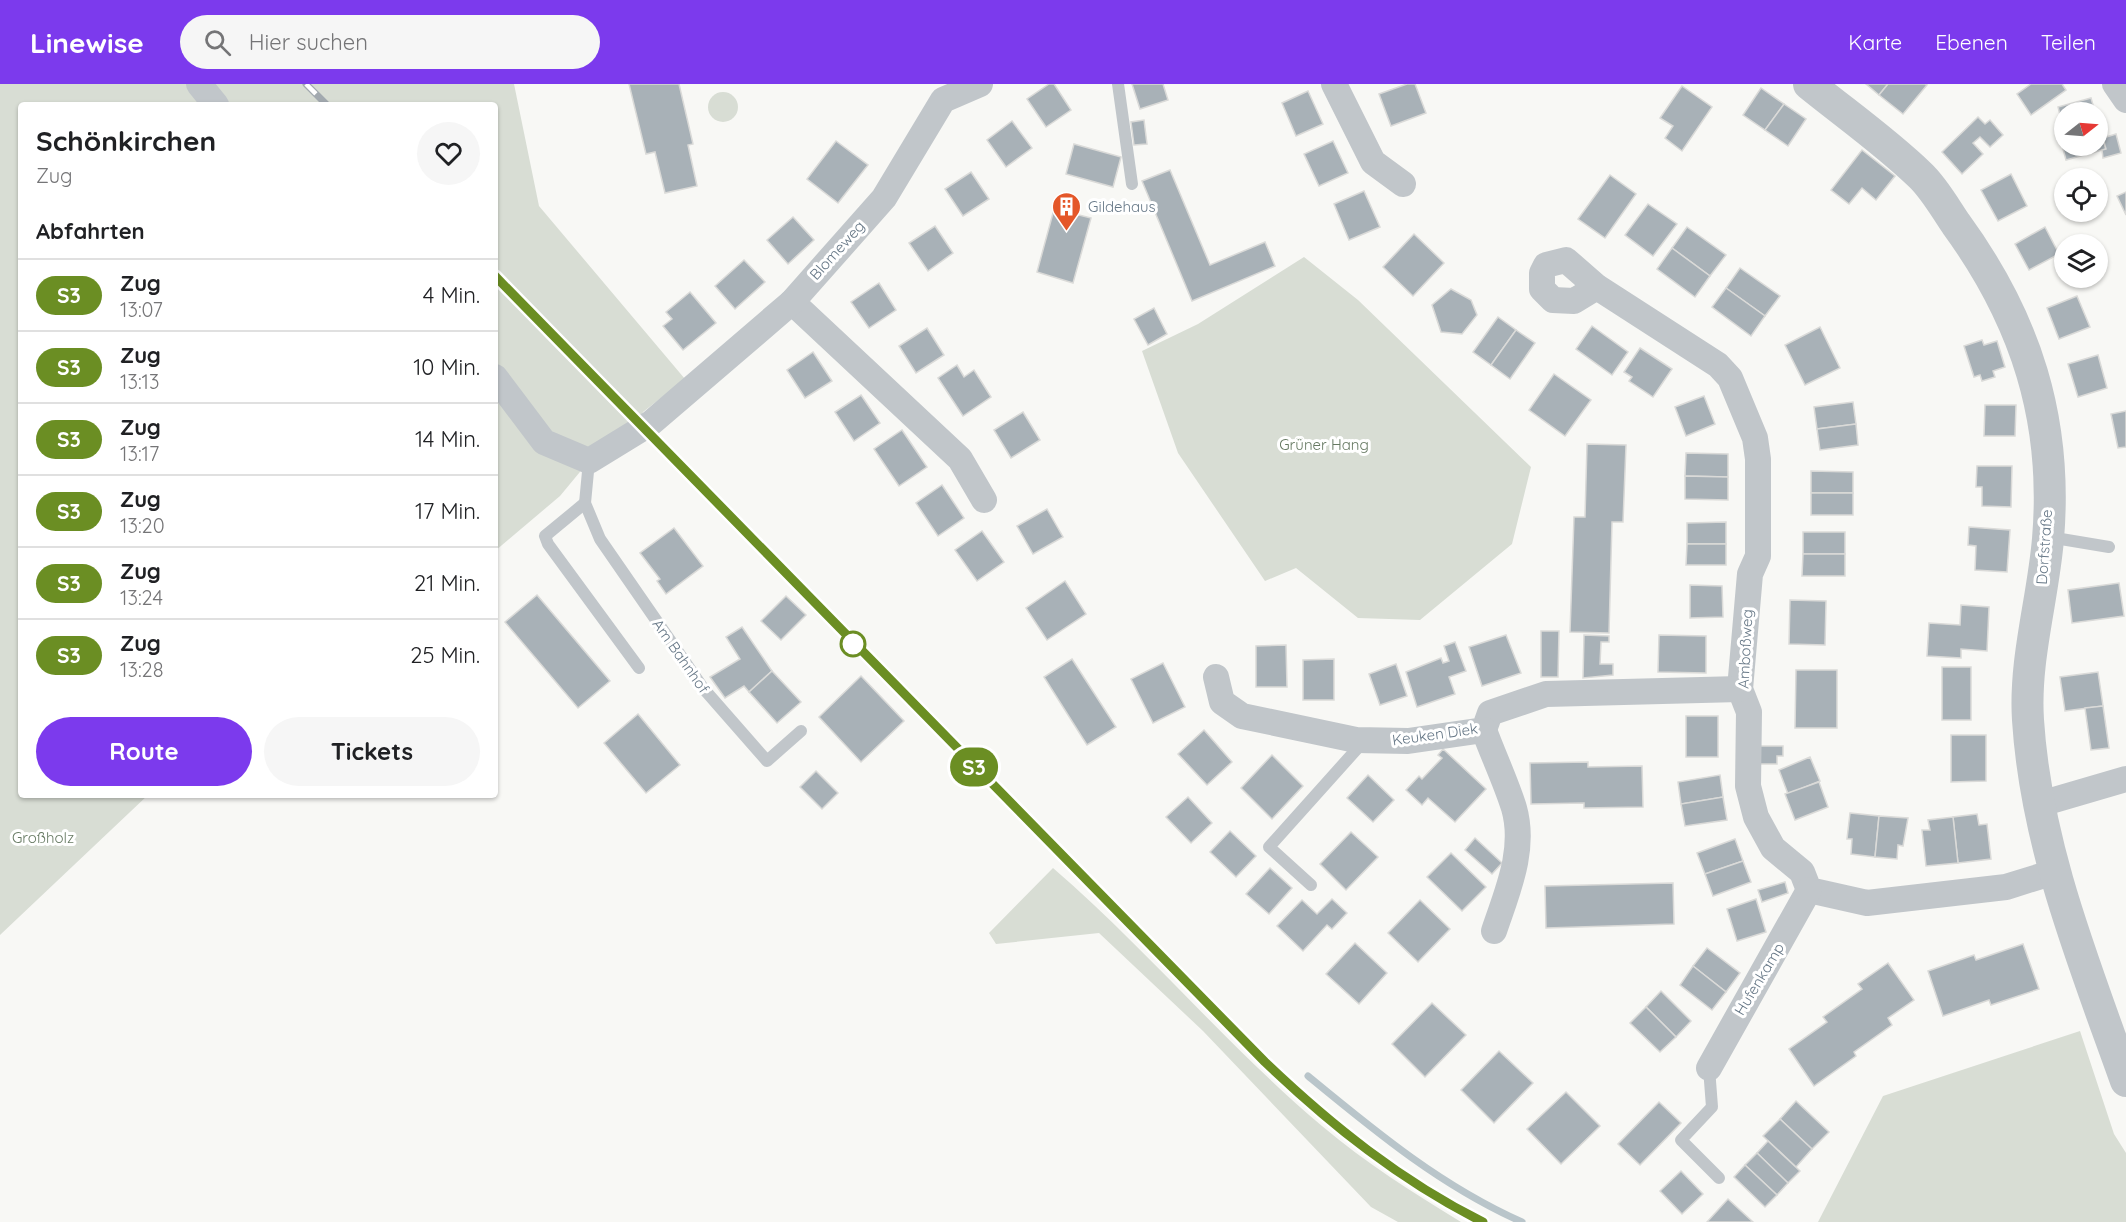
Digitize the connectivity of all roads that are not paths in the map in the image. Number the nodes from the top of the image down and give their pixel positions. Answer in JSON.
{"nodes":[{"id":1,"x":199,"y":84,"type":"edge"},
{"id":2,"x":980,"y":84,"type":"edge"},
{"id":3,"x":1118,"y":84,"type":"edge"},
{"id":4,"x":1334,"y":84,"type":"edge"},
{"id":5,"x":1809,"y":84,"type":"edge"},
{"id":6,"x":2115,"y":84,"type":"edge"},
{"id":7,"x":2126,"y":100,"type":"edge"},
{"id":8,"x":214,"y":102,"type":"edge"},
{"id":9,"x":1132,"y":184,"type":"dead end"},
{"id":10,"x":1403,"y":184,"type":"dead end"},
{"id":11,"x":1597,"y":287,"type":"dead end"},
{"id":12,"x":792,"y":302,"type":"junction"},
{"id":13,"x":498,"y":380,"type":"edge"},
{"id":14,"x":589,"y":461,"type":"junction"},
{"id":15,"x":984,"y":500,"type":"dead end"},
{"id":16,"x":585,"y":503,"type":"junction"},
{"id":17,"x":2048,"y":537,"type":"junction"},
{"id":18,"x":2109,"y":547,"type":"dead end"},
{"id":19,"x":639,"y":668,"type":"dead end"},
{"id":20,"x":1216,"y":677,"type":"dead end"},
{"id":21,"x":1740,"y":689,"type":"junction"},
{"id":22,"x":1484,"y":730,"type":"junction"},
{"id":23,"x":801,"y":731,"type":"dead end"},
{"id":24,"x":1365,"y":741,"type":"junction"},
{"id":25,"x":2126,"y":779,"type":"edge"},
{"id":26,"x":2037,"y":805,"type":"junction"},
{"id":27,"x":2054,"y":872,"type":"junction"},
{"id":28,"x":1311,"y":885,"type":"dead end"},
{"id":29,"x":1809,"y":890,"type":"junction"},
{"id":30,"x":1494,"y":931,"type":"dead end"},
{"id":31,"x":1709,"y":1068,"type":"joint"},
{"id":32,"x":2126,"y":1081,"type":"edge"},
{"id":33,"x":1719,"y":1178,"type":"dead end"}],
"edges":[{"from":1,"to":8,"type":"street"},
{"from":2,"to":12,"type":"street","name":"Blomeweg"},
{"from":3,"to":9,"type":"lane"},
{"from":4,"to":10,"type":"street"},
{"from":5,"to":17,"type":"street","name":"Dorfstraße"},
{"from":6,"to":7,"type":"street"},
{"from":11,"to":21,"type":"street","name":"Amboßweg"},
{"from":12,"to":14,"type":"street","name":"Blomeweg"},
{"from":12,"to":15,"type":"street"},
{"from":13,"to":14,"type":"street"},
{"from":14,"to":16,"type":"lane","name":"Am Bahnhof"},
{"from":16,"to":19,"type":"lane"},
{"from":16,"to":23,"type":"lane","name":"Am Bahnhof"},
{"from":17,"to":18,"type":"lane"},
{"from":17,"to":26,"type":"street","name":"Dorfstraße"},
{"from":20,"to":24,"type":"street","name":"Keuken Diek"},
{"from":21,"to":22,"type":"street","name":"Keuken Diek"},
{"from":21,"to":29,"type":"street","name":"Amboßweg"},
{"from":22,"to":24,"type":"street","name":"Keuken Diek"},
{"from":22,"to":30,"type":"street"},
{"from":24,"to":28,"type":"lane"},
{"from":25,"to":26,"type":"street"},
{"from":26,"to":27,"type":"street","name":"Dorfstraße"},
{"from":27,"to":29,"type":"street"},
{"from":27,"to":32,"type":"street","name":"Dorfstraße"},
{"from":29,"to":31,"type":"street","name":"Hufenkamp"},
{"from":31,"to":33,"type":"lane"}]}
